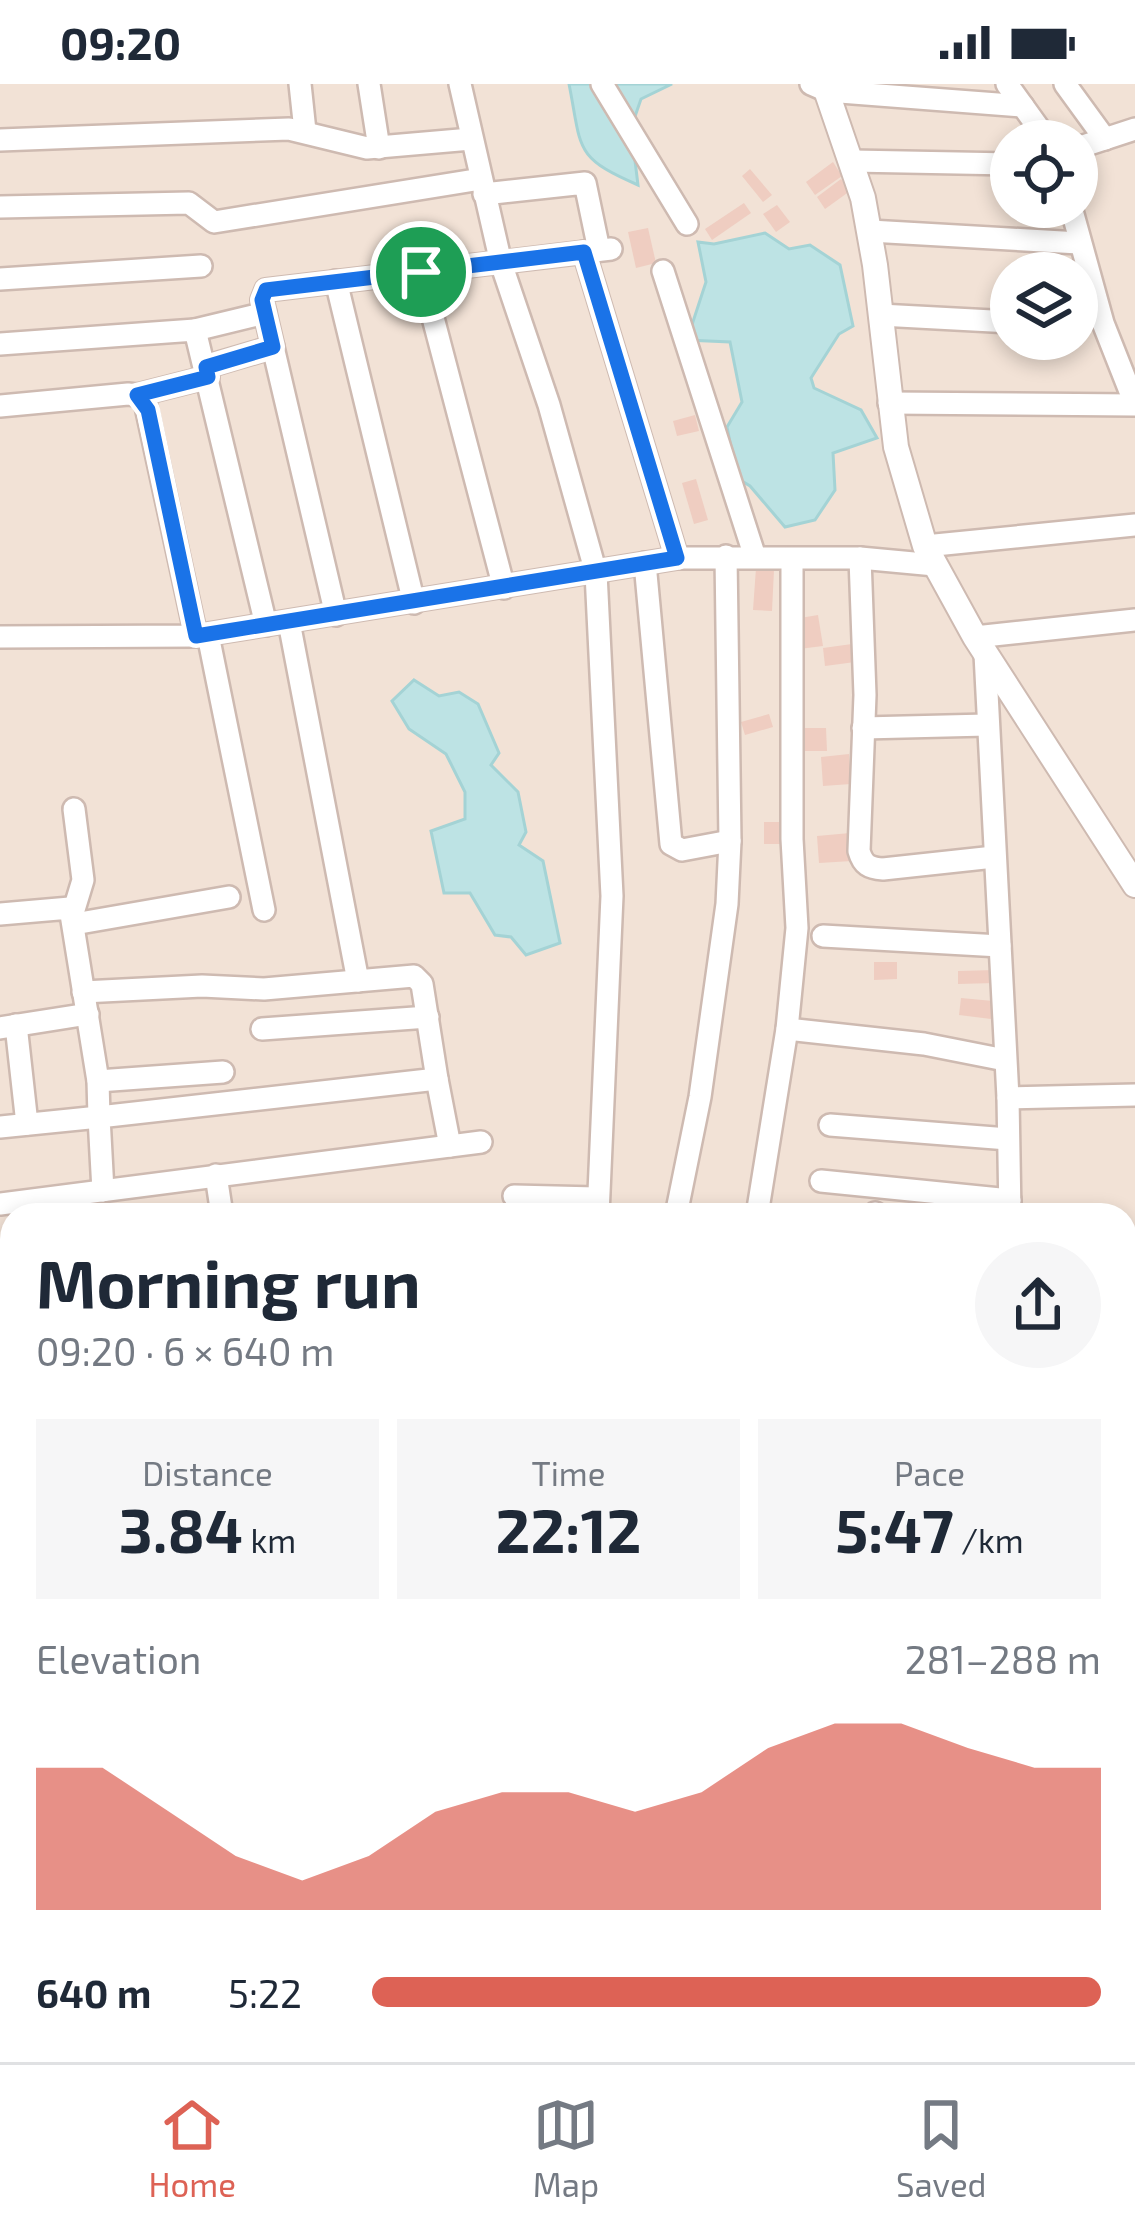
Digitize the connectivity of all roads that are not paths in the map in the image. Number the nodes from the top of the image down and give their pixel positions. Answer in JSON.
{"nodes":[{"id":1,"x":300,"y":84,"type":"edge"},
{"id":2,"x":370,"y":84,"type":"edge"},
{"id":3,"x":460,"y":84,"type":"edge"},
{"id":4,"x":602,"y":84,"type":"edge"},
{"id":5,"x":1007,"y":84,"type":"edge"},
{"id":6,"x":1065,"y":84,"type":"edge"},
{"id":7,"x":820,"y":86,"type":"edge"},
{"id":8,"x":1023,"y":106,"type":"junction"},
{"id":9,"x":1033,"y":120,"type":"edge"},
{"id":10,"x":1135,"y":129,"type":"edge"},
{"id":11,"x":304,"y":131,"type":"junction"},
{"id":12,"x":471,"y":139,"type":"junction"},
{"id":13,"x":1106,"y":139,"type":"junction"},
{"id":14,"x":0,"y":140,"type":"edge"},
{"id":15,"x":1098,"y":141,"type":"edge"},
{"id":16,"x":379,"y":148,"type":"junction"},
{"id":17,"x":852,"y":160,"type":"junction"},
{"id":18,"x":990,"y":163,"type":"edge"},
{"id":19,"x":482,"y":187,"type":"junction"},
{"id":20,"x":0,"y":207,"type":"edge"},
{"id":21,"x":687,"y":224,"type":"dead end"},
{"id":22,"x":1076,"y":228,"type":"edge"},
{"id":23,"x":870,"y":231,"type":"junction"},
{"id":24,"x":1079,"y":243,"type":"junction"},
{"id":25,"x":598,"y":250,"type":"junction"},
{"id":26,"x":501,"y":263,"type":"junction"},
{"id":27,"x":201,"y":266,"type":"dead end"},
{"id":28,"x":663,"y":271,"type":"dead end"},
{"id":29,"x":421,"y":272,"type":"junction"},
{"id":30,"x":0,"y":279,"type":"edge"},
{"id":31,"x":336,"y":281,"type":"junction"},
{"id":32,"x":265,"y":313,"type":"junction"},
{"id":33,"x":880,"y":315,"type":"junction"},
{"id":34,"x":990,"y":321,"type":"edge"},
{"id":35,"x":1098,"y":323,"type":"edge"},
{"id":36,"x":1102,"y":323,"type":"junction"},
{"id":37,"x":194,"y":330,"type":"junction"},
{"id":38,"x":0,"y":344,"type":"edge"},
{"id":39,"x":273,"y":347,"type":"junction"},
{"id":40,"x":207,"y":372,"type":"junction"},
{"id":41,"x":137,"y":395,"type":"junction"},
{"id":42,"x":889,"y":403,"type":"junction"},
{"id":43,"x":1135,"y":405,"type":"edge"},
{"id":44,"x":0,"y":406,"type":"edge"},
{"id":45,"x":1135,"y":525,"type":"edge"},
{"id":46,"x":725,"y":556,"type":"junction"},
{"id":47,"x":930,"y":556,"type":"junction"},
{"id":48,"x":755,"y":557,"type":"junction"},
{"id":49,"x":677,"y":558,"type":"junction"},
{"id":50,"x":860,"y":558,"type":"junction"},
{"id":51,"x":792,"y":559,"type":"junction"},
{"id":52,"x":645,"y":563,"type":"junction"},
{"id":53,"x":596,"y":573,"type":"junction"},
{"id":54,"x":504,"y":588,"type":"junction"},
{"id":55,"x":414,"y":603,"type":"junction"},
{"id":56,"x":336,"y":615,"type":"junction"},
{"id":57,"x":1135,"y":620,"type":"edge"},
{"id":58,"x":277,"y":624,"type":"junction"},
{"id":59,"x":202,"y":635,"type":"junction"},
{"id":60,"x":0,"y":637,"type":"edge"},
{"id":61,"x":980,"y":646,"type":"junction"},
{"id":62,"x":986,"y":725,"type":"junction"},
{"id":63,"x":863,"y":728,"type":"junction"},
{"id":64,"x":74,"y":809,"type":"dead end"},
{"id":65,"x":730,"y":841,"type":"junction"},
{"id":66,"x":994,"y":857,"type":"junction"},
{"id":67,"x":1135,"y":885,"type":"edge"},
{"id":68,"x":229,"y":897,"type":"dead end"},
{"id":69,"x":264,"y":910,"type":"dead end"},
{"id":70,"x":0,"y":914,"type":"edge"},
{"id":71,"x":74,"y":919,"type":"junction"},
{"id":72,"x":823,"y":936,"type":"dead end"},
{"id":73,"x":1000,"y":946,"type":"junction"},
{"id":74,"x":358,"y":982,"type":"junction"},
{"id":75,"x":86,"y":1003,"type":"junction"},
{"id":76,"x":428,"y":1017,"type":"junction"},
{"id":77,"x":8,"y":1026,"type":"edge"},
{"id":78,"x":262,"y":1029,"type":"dead end"},
{"id":79,"x":787,"y":1029,"type":"junction"},
{"id":80,"x":1005,"y":1060,"type":"junction"},
{"id":81,"x":224,"y":1072,"type":"dead end"},
{"id":82,"x":437,"y":1079,"type":"junction"},
{"id":83,"x":98,"y":1082,"type":"junction"},
{"id":84,"x":1135,"y":1094,"type":"edge"},
{"id":85,"x":1008,"y":1098,"type":"junction"},
{"id":86,"x":99,"y":1117,"type":"junction"},
{"id":87,"x":27,"y":1124,"type":"junction"},
{"id":88,"x":830,"y":1125,"type":"dead end"},
{"id":89,"x":0,"y":1126,"type":"edge"},
{"id":90,"x":1008,"y":1139,"type":"junction"},
{"id":91,"x":481,"y":1142,"type":"dead end"},
{"id":92,"x":450,"y":1146,"type":"junction"},
{"id":93,"x":216,"y":1175,"type":"junction"},
{"id":94,"x":821,"y":1181,"type":"dead end"},
{"id":95,"x":104,"y":1191,"type":"junction"},
{"id":96,"x":514,"y":1196,"type":"dead end"},
{"id":97,"x":8,"y":1203,"type":"edge"},
{"id":98,"x":220,"y":1203,"type":"edge"},
{"id":99,"x":572,"y":1203,"type":"edge"},
{"id":100,"x":597,"y":1203,"type":"edge"},
{"id":101,"x":678,"y":1203,"type":"edge"},
{"id":102,"x":759,"y":1203,"type":"edge"},
{"id":103,"x":975,"y":1203,"type":"edge"},
{"id":104,"x":1010,"y":1203,"type":"edge"}],
"edges":[{"from":1,"to":11,"type":"street"},
{"from":2,"to":16,"type":"street"},
{"from":3,"to":12,"type":"street"},
{"from":4,"to":21,"type":"street"},
{"from":5,"to":8,"type":"street"},
{"from":6,"to":13,"type":"street"},
{"from":7,"to":8,"type":"street"},
{"from":7,"to":17,"type":"street"},
{"from":8,"to":9,"type":"street"},
{"from":10,"to":13,"type":"street"},
{"from":11,"to":14,"type":"street"},
{"from":11,"to":16,"type":"street"},
{"from":12,"to":16,"type":"street"},
{"from":12,"to":19,"type":"street"},
{"from":13,"to":15,"type":"street"},
{"from":17,"to":18,"type":"street"},
{"from":17,"to":23,"type":"street"},
{"from":19,"to":20,"type":"street"},
{"from":19,"to":25,"type":"street"},
{"from":19,"to":26,"type":"street"},
{"from":22,"to":24,"type":"street"},
{"from":23,"to":24,"type":"street"},
{"from":23,"to":33,"type":"street"},
{"from":24,"to":36,"type":"street"},
{"from":25,"to":26,"type":"street"},
{"from":25,"to":49,"type":"street"},
{"from":26,"to":29,"type":"street"},
{"from":26,"to":53,"type":"street"},
{"from":27,"to":30,"type":"street"},
{"from":28,"to":48,"type":"street"},
{"from":29,"to":31,"type":"street"},
{"from":29,"to":54,"type":"street"},
{"from":31,"to":32,"type":"street"},
{"from":31,"to":55,"type":"street"},
{"from":32,"to":37,"type":"street"},
{"from":32,"to":39,"type":"street"},
{"from":33,"to":34,"type":"street"},
{"from":33,"to":42,"type":"street"},
{"from":35,"to":36,"type":"street"},
{"from":36,"to":43,"type":"street"},
{"from":37,"to":38,"type":"street"},
{"from":37,"to":40,"type":"street"},
{"from":39,"to":40,"type":"street"},
{"from":39,"to":56,"type":"street"},
{"from":40,"to":41,"type":"street"},
{"from":40,"to":58,"type":"street"},
{"from":41,"to":44,"type":"street"},
{"from":41,"to":59,"type":"street"},
{"from":42,"to":43,"type":"street"},
{"from":42,"to":47,"type":"street"},
{"from":45,"to":47,"type":"street"},
{"from":46,"to":48,"type":"street"},
{"from":46,"to":49,"type":"street"},
{"from":46,"to":65,"type":"street"},
{"from":47,"to":50,"type":"street"},
{"from":47,"to":61,"type":"street"},
{"from":48,"to":51,"type":"street"},
{"from":49,"to":52,"type":"street"},
{"from":50,"to":51,"type":"street"},
{"from":50,"to":63,"type":"street"},
{"from":51,"to":79,"type":"street"},
{"from":52,"to":53,"type":"street"},
{"from":52,"to":65,"type":"street"},
{"from":53,"to":54,"type":"street"},
{"from":53,"to":100,"type":"street"},
{"from":54,"to":55,"type":"street"},
{"from":55,"to":56,"type":"street"},
{"from":56,"to":58,"type":"street"},
{"from":57,"to":61,"type":"street"},
{"from":58,"to":59,"type":"street"},
{"from":58,"to":74,"type":"street"},
{"from":59,"to":60,"type":"street"},
{"from":59,"to":69,"type":"street"},
{"from":61,"to":62,"type":"street"},
{"from":61,"to":67,"type":"street"},
{"from":62,"to":63,"type":"street"},
{"from":62,"to":66,"type":"street"},
{"from":63,"to":66,"type":"street"},
{"from":64,"to":71,"type":"street"},
{"from":65,"to":101,"type":"street"},
{"from":66,"to":73,"type":"street"},
{"from":68,"to":71,"type":"street"},
{"from":70,"to":71,"type":"street"},
{"from":71,"to":75,"type":"street"},
{"from":72,"to":73,"type":"street"},
{"from":73,"to":80,"type":"street"},
{"from":74,"to":75,"type":"street"},
{"from":74,"to":76,"type":"street"},
{"from":75,"to":77,"type":"street"},
{"from":75,"to":83,"type":"street"},
{"from":76,"to":78,"type":"street"},
{"from":76,"to":82,"type":"street"},
{"from":77,"to":87,"type":"street"},
{"from":79,"to":80,"type":"street"},
{"from":79,"to":102,"type":"street"},
{"from":80,"to":85,"type":"street"},
{"from":81,"to":83,"type":"street"},
{"from":82,"to":86,"type":"street"},
{"from":82,"to":92,"type":"street"},
{"from":83,"to":86,"type":"street"},
{"from":84,"to":85,"type":"street"},
{"from":85,"to":90,"type":"street"},
{"from":86,"to":87,"type":"street"},
{"from":86,"to":95,"type":"street"},
{"from":87,"to":89,"type":"street"},
{"from":88,"to":90,"type":"street"},
{"from":90,"to":104,"type":"street"},
{"from":91,"to":92,"type":"street"},
{"from":92,"to":93,"type":"street"},
{"from":93,"to":95,"type":"street"},
{"from":93,"to":98,"type":"street"},
{"from":94,"to":103,"type":"street"},
{"from":95,"to":97,"type":"street"},
{"from":96,"to":99,"type":"street"}]}
